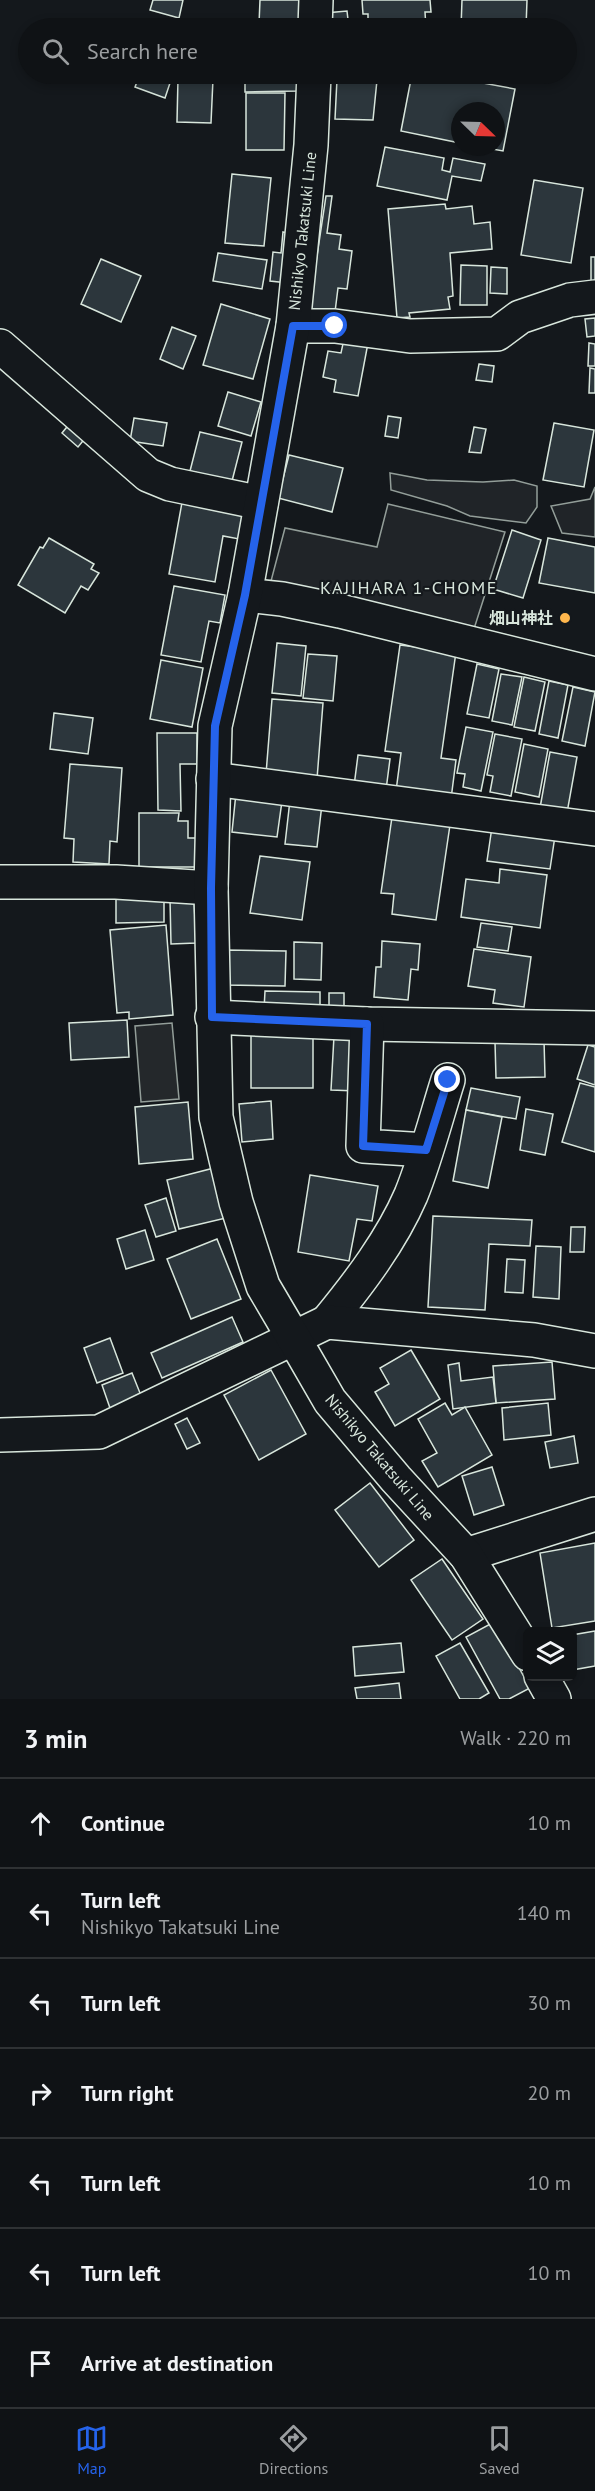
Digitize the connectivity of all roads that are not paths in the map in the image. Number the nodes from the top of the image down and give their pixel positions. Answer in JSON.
{"nodes":[{"id":1,"x":316,"y":0,"type":"edge"},
{"id":2,"x":315,"y":18,"type":"edge"},
{"id":3,"x":314,"y":84,"type":"edge"},
{"id":4,"x":595,"y":297,"type":"edge"},
{"id":5,"x":293,"y":326,"type":"junction"},
{"id":6,"x":0,"y":346,"type":"edge"},
{"id":7,"x":261,"y":503,"type":"junction"},
{"id":8,"x":245,"y":595,"type":"junction"},
{"id":9,"x":595,"y":674,"type":"edge"},
{"id":10,"x":213,"y":779,"type":"junction"},
{"id":11,"x":595,"y":829,"type":"edge"},
{"id":12,"x":0,"y":882,"type":"edge"},
{"id":13,"x":211,"y":888,"type":"junction"},
{"id":14,"x":212,"y":1017,"type":"junction"},
{"id":15,"x":367,"y":1024,"type":"junction"},
{"id":16,"x":595,"y":1028,"type":"edge"},
{"id":17,"x":448,"y":1080,"type":"dead end"},
{"id":18,"x":426,"y":1150,"type":"junction"},
{"id":19,"x":327,"y":1322,"type":"junction"},
{"id":20,"x":292,"y":1337,"type":"junction"},
{"id":21,"x":595,"y":1351,"type":"edge"},
{"id":22,"x":0,"y":1434,"type":"edge"},
{"id":23,"x":595,"y":1515,"type":"edge"},
{"id":24,"x":466,"y":1555,"type":"junction"},
{"id":25,"x":523,"y":1646,"type":"edge"},
{"id":26,"x":543,"y":1681,"type":"edge"},
{"id":27,"x":554,"y":1699,"type":"edge"}],
"edges":[{"from":1,"to":2,"type":"street"},
{"from":3,"to":5,"type":"street","name":"Nishikyo Takatsuki Line"},
{"from":4,"to":5,"type":"street"},
{"from":5,"to":7,"type":"street","name":"Nishikyo Takatsuki Line"},
{"from":6,"to":7,"type":"street"},
{"from":7,"to":8,"type":"street","name":"Nishikyo Takatsuki Line"},
{"from":8,"to":9,"type":"street"},
{"from":8,"to":10,"type":"street","name":"Nishikyo Takatsuki Line"},
{"from":10,"to":11,"type":"street"},
{"from":10,"to":13,"type":"street","name":"Nishikyo Takatsuki Line"},
{"from":12,"to":13,"type":"street"},
{"from":13,"to":14,"type":"street","name":"Nishikyo Takatsuki Line"},
{"from":14,"to":15,"type":"street"},
{"from":14,"to":20,"type":"street","name":"Nishikyo Takatsuki Line"},
{"from":15,"to":16,"type":"street"},
{"from":15,"to":18,"type":"street"},
{"from":17,"to":18,"type":"street"},
{"from":18,"to":19,"type":"street"},
{"from":19,"to":20,"type":"street"},
{"from":19,"to":21,"type":"street"},
{"from":20,"to":22,"type":"street"},
{"from":20,"to":24,"type":"street","name":"Nishikyo Takatsuki Line"},
{"from":23,"to":24,"type":"street"},
{"from":24,"to":25,"type":"street","name":"Nishikyo Takatsuki Line"},
{"from":26,"to":27,"type":"street"}]}
